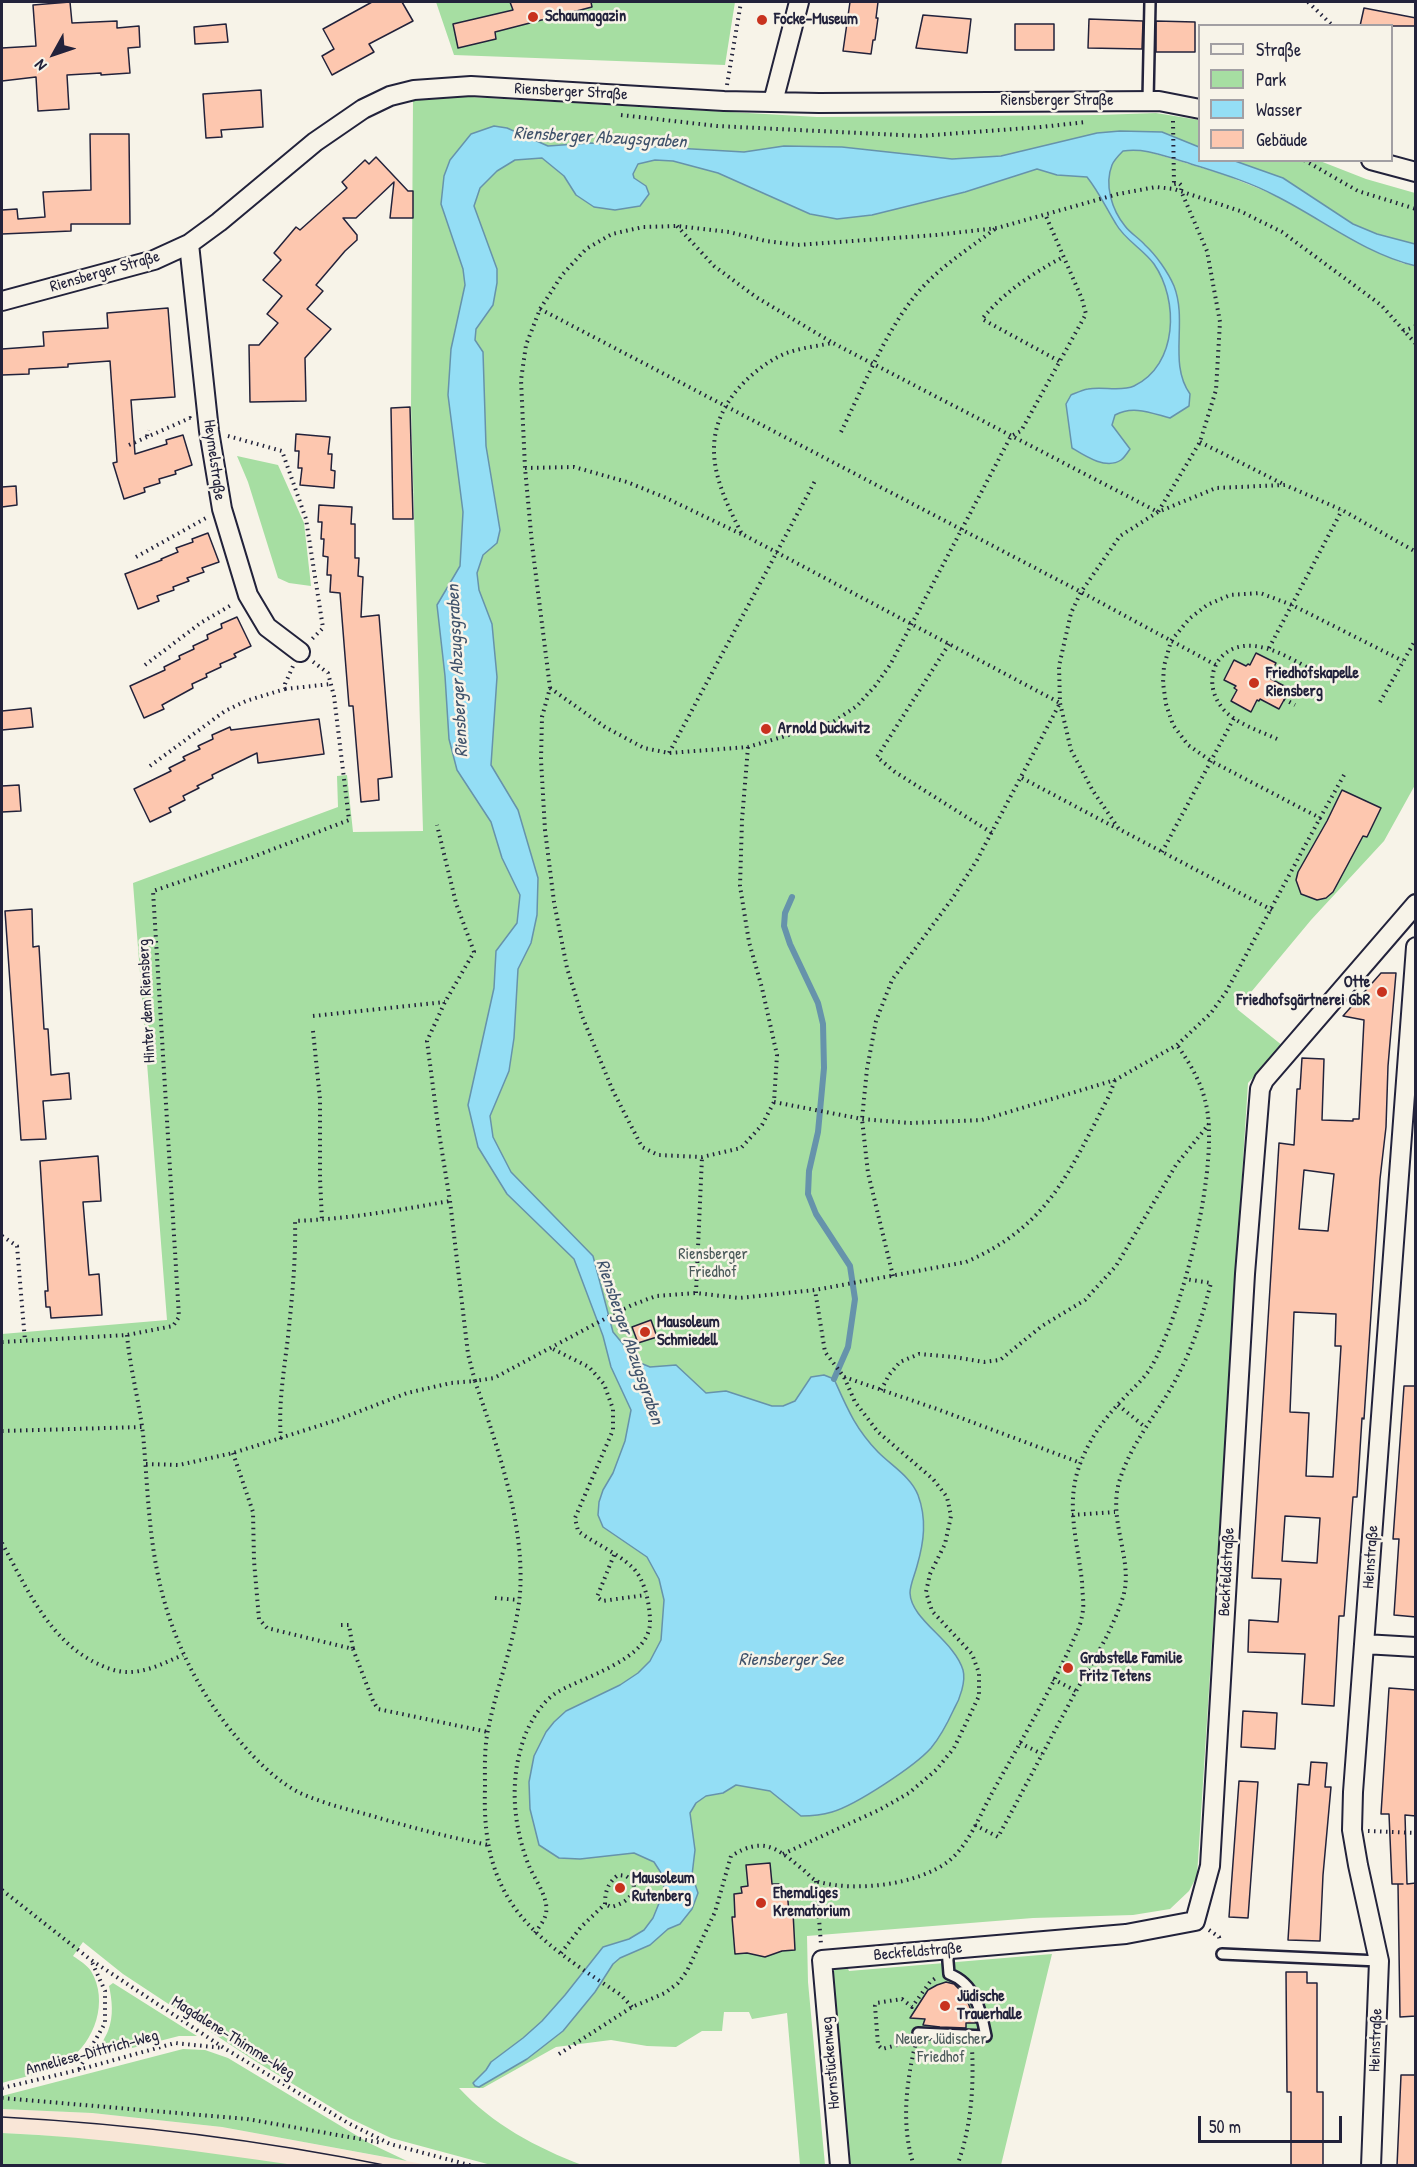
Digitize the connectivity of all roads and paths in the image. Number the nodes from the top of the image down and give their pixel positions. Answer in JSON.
{"nodes":[{"id":1,"x":741,"y":2,"type":"edge"},
{"id":2,"x":799,"y":2,"type":"edge"},
{"id":3,"x":1150,"y":2,"type":"edge"},
{"id":4,"x":1308,"y":2,"type":"edge"},
{"id":5,"x":1331,"y":24,"type":"edge"},
{"id":6,"x":724,"y":100,"type":"junction"},
{"id":7,"x":1148,"y":101,"type":"junction"},
{"id":8,"x":773,"y":102,"type":"junction"},
{"id":9,"x":1198,"y":108,"type":"edge"},
{"id":10,"x":1173,"y":129,"type":"dead end"},
{"id":11,"x":1308,"y":162,"type":"edge"},
{"id":12,"x":1378,"y":162,"type":"edge"},
{"id":13,"x":1416,"y":172,"type":"edge"},
{"id":14,"x":1174,"y":187,"type":"junction"},
{"id":15,"x":1181,"y":191,"type":"junction"},
{"id":16,"x":1416,"y":209,"type":"edge"},
{"id":17,"x":1045,"y":214,"type":"junction"},
{"id":18,"x":677,"y":226,"type":"junction"},
{"id":19,"x":997,"y":228,"type":"junction"},
{"id":20,"x":189,"y":244,"type":"junction"},
{"id":21,"x":1063,"y":256,"type":"junction"},
{"id":22,"x":2,"y":301,"type":"edge"},
{"id":23,"x":540,"y":309,"type":"junction"},
{"id":24,"x":1416,"y":326,"type":"edge"},
{"id":25,"x":1403,"y":331,"type":"junction"},
{"id":26,"x":833,"y":343,"type":"junction"},
{"id":27,"x":1416,"y":344,"type":"edge"},
{"id":28,"x":1059,"y":361,"type":"junction"},
{"id":29,"x":875,"y":363,"type":"junction"},
{"id":30,"x":725,"y":405,"type":"junction"},
{"id":31,"x":148,"y":430,"type":"dead end"},
{"id":32,"x":209,"y":431,"type":"junction"},
{"id":33,"x":841,"y":432,"type":"dead end"},
{"id":34,"x":147,"y":436,"type":"junction"},
{"id":35,"x":1011,"y":436,"type":"junction"},
{"id":36,"x":1200,"y":442,"type":"junction"},
{"id":37,"x":129,"y":445,"type":"dead end"},
{"id":38,"x":525,"y":468,"type":"junction"},
{"id":39,"x":815,"y":482,"type":"dead end"},
{"id":40,"x":1285,"y":485,"type":"junction"},
{"id":41,"x":222,"y":509,"type":"junction"},
{"id":42,"x":1342,"y":510,"type":"junction"},
{"id":43,"x":1158,"y":512,"type":"junction"},
{"id":44,"x":963,"y":529,"type":"junction"},
{"id":45,"x":742,"y":534,"type":"junction"},
{"id":46,"x":1416,"y":552,"type":"edge"},
{"id":47,"x":776,"y":554,"type":"junction"},
{"id":48,"x":136,"y":556,"type":"dead end"},
{"id":49,"x":1081,"y":591,"type":"junction"},
{"id":50,"x":248,"y":595,"type":"junction"},
{"id":51,"x":1292,"y":605,"type":"junction"},
{"id":52,"x":912,"y":624,"type":"junction"},
{"id":53,"x":1416,"y":639,"type":"edge"},
{"id":54,"x":1171,"y":641,"type":"junction"},
{"id":55,"x":949,"y":644,"type":"junction"},
{"id":56,"x":1269,"y":648,"type":"junction"},
{"id":57,"x":300,"y":652,"type":"junction"},
{"id":58,"x":1408,"y":653,"type":"junction"},
{"id":59,"x":1416,"y":657,"type":"edge"},
{"id":60,"x":1403,"y":662,"type":"junction"},
{"id":61,"x":1216,"y":665,"type":"junction"},
{"id":62,"x":146,"y":666,"type":"dead end"},
{"id":63,"x":1314,"y":671,"type":"dead end"},
{"id":64,"x":331,"y":684,"type":"junction"},
{"id":65,"x":550,"y":688,"type":"junction"},
{"id":66,"x":285,"y":689,"type":"junction"},
{"id":67,"x":1284,"y":699,"type":"dead end"},
{"id":68,"x":1380,"y":702,"type":"dead end"},
{"id":69,"x":1060,"y":703,"type":"junction"},
{"id":70,"x":1295,"y":705,"type":"dead end"},
{"id":71,"x":1234,"y":718,"type":"junction"},
{"id":72,"x":1277,"y":739,"type":"dead end"},
{"id":73,"x":748,"y":747,"type":"junction"},
{"id":74,"x":669,"y":753,"type":"junction"},
{"id":75,"x":1211,"y":761,"type":"junction"},
{"id":76,"x":150,"y":766,"type":"dead end"},
{"id":77,"x":1344,"y":775,"type":"dead end"},
{"id":78,"x":1022,"y":778,"type":"junction"},
{"id":79,"x":1320,"y":818,"type":"junction"},
{"id":80,"x":437,"y":825,"type":"dead end"},
{"id":81,"x":1119,"y":829,"type":"junction"},
{"id":82,"x":992,"y":833,"type":"junction"},
{"id":83,"x":1162,"y":852,"type":"junction"},
{"id":84,"x":1416,"y":904,"type":"edge"},
{"id":85,"x":1272,"y":910,"type":"junction"},
{"id":86,"x":1416,"y":947,"type":"edge"},
{"id":87,"x":445,"y":1002,"type":"junction"},
{"id":88,"x":313,"y":1016,"type":"dead end"},
{"id":89,"x":313,"y":1031,"type":"dead end"},
{"id":90,"x":1177,"y":1044,"type":"junction"},
{"id":91,"x":1115,"y":1080,"type":"junction"},
{"id":92,"x":774,"y":1102,"type":"junction"},
{"id":93,"x":862,"y":1119,"type":"junction"},
{"id":94,"x":1209,"y":1124,"type":"junction"},
{"id":95,"x":702,"y":1157,"type":"junction"},
{"id":96,"x":450,"y":1201,"type":"junction"},
{"id":97,"x":322,"y":1220,"type":"junction"},
{"id":98,"x":2,"y":1236,"type":"edge"},
{"id":99,"x":893,"y":1276,"type":"junction"},
{"id":100,"x":1185,"y":1278,"type":"junction"},
{"id":101,"x":815,"y":1290,"type":"junction"},
{"id":102,"x":696,"y":1293,"type":"junction"},
{"id":103,"x":127,"y":1335,"type":"junction"},
{"id":104,"x":25,"y":1341,"type":"junction"},
{"id":105,"x":2,"y":1342,"type":"edge"},
{"id":106,"x":550,"y":1348,"type":"junction"},
{"id":107,"x":844,"y":1377,"type":"junction"},
{"id":108,"x":476,"y":1381,"type":"junction"},
{"id":109,"x":881,"y":1390,"type":"junction"},
{"id":110,"x":1118,"y":1405,"type":"junction"},
{"id":111,"x":142,"y":1427,"type":"junction"},
{"id":112,"x":1145,"y":1427,"type":"junction"},
{"id":113,"x":2,"y":1431,"type":"edge"},
{"id":114,"x":281,"y":1439,"type":"junction"},
{"id":115,"x":233,"y":1453,"type":"junction"},
{"id":116,"x":1081,"y":1463,"type":"junction"},
{"id":117,"x":146,"y":1464,"type":"junction"},
{"id":118,"x":1115,"y":1512,"type":"junction"},
{"id":119,"x":1072,"y":1515,"type":"junction"},
{"id":120,"x":2,"y":1543,"type":"edge"},
{"id":121,"x":614,"y":1555,"type":"junction"},
{"id":122,"x":646,"y":1595,"type":"junction"},
{"id":123,"x":495,"y":1598,"type":"dead end"},
{"id":124,"x":519,"y":1600,"type":"junction"},
{"id":125,"x":341,"y":1625,"type":"dead end"},
{"id":126,"x":1364,"y":1644,"type":"junction"},
{"id":127,"x":1416,"y":1647,"type":"edge"},
{"id":128,"x":353,"y":1649,"type":"junction"},
{"id":129,"x":183,"y":1655,"type":"junction"},
{"id":130,"x":1053,"y":1679,"type":"junction"},
{"id":131,"x":1076,"y":1691,"type":"junction"},
{"id":132,"x":488,"y":1732,"type":"junction"},
{"id":133,"x":1020,"y":1743,"type":"junction"},
{"id":134,"x":1042,"y":1754,"type":"junction"},
{"id":135,"x":975,"y":1825,"type":"junction"},
{"id":136,"x":1352,"y":1830,"type":"junction"},
{"id":137,"x":1416,"y":1833,"type":"edge"},
{"id":138,"x":488,"y":1845,"type":"junction"},
{"id":139,"x":783,"y":1854,"type":"junction"},
{"id":140,"x":816,"y":1881,"type":"junction"},
{"id":141,"x":2,"y":1890,"type":"edge"},
{"id":142,"x":605,"y":1904,"type":"junction"},
{"id":143,"x":1195,"y":1921,"type":"junction"},
{"id":144,"x":535,"y":1933,"type":"junction"},
{"id":145,"x":947,"y":1949,"type":"junction"},
{"id":146,"x":561,"y":1953,"type":"junction"},
{"id":147,"x":1222,"y":1954,"type":"joint"},
{"id":148,"x":91,"y":1960,"type":"junction"},
{"id":149,"x":822,"y":1960,"type":"junction"},
{"id":150,"x":1379,"y":1961,"type":"junction"},
{"id":151,"x":949,"y":1974,"type":"junction"},
{"id":152,"x":632,"y":2007,"type":"junction"},
{"id":153,"x":918,"y":2033,"type":"dead end"},
{"id":154,"x":971,"y":2036,"type":"junction"},
{"id":155,"x":224,"y":2048,"type":"junction"},
{"id":156,"x":559,"y":2054,"type":"dead end"},
{"id":157,"x":78,"y":2070,"type":"junction"},
{"id":158,"x":2,"y":2088,"type":"edge"},
{"id":159,"x":2,"y":2098,"type":"edge"},
{"id":160,"x":390,"y":2144,"type":"junction"},
{"id":161,"x":472,"y":2166,"type":"edge"},
{"id":162,"x":840,"y":2166,"type":"edge"},
{"id":163,"x":914,"y":2166,"type":"edge"},
{"id":164,"x":957,"y":2166,"type":"edge"},
{"id":165,"x":1371,"y":2166,"type":"edge"}],
"edges":[{"from":1,"to":6,"type":"path"},
{"from":2,"to":8,"type":"street"},
{"from":3,"to":7,"type":"lane"},
{"from":4,"to":5,"type":"path"},
{"from":6,"to":8,"type":"street","name":"Riensberger Straße"},
{"from":6,"to":20,"type":"street","name":"Riensberger Straße"},
{"from":7,"to":8,"type":"street","name":"Riensberger Straße"},
{"from":7,"to":9,"type":"street","name":"Riensberger Straße"},
{"from":10,"to":14,"type":"path"},
{"from":11,"to":16,"type":"path"},
{"from":12,"to":13,"type":"street"},
{"from":14,"to":15,"type":"path"},
{"from":14,"to":17,"type":"path"},
{"from":15,"to":25,"type":"path"},
{"from":15,"to":36,"type":"path"},
{"from":17,"to":19,"type":"path"},
{"from":17,"to":21,"type":"path"},
{"from":18,"to":19,"type":"path"},
{"from":18,"to":23,"type":"path"},
{"from":18,"to":26,"type":"path"},
{"from":19,"to":29,"type":"path"},
{"from":20,"to":22,"type":"street","name":"Riensberger Straße"},
{"from":20,"to":32,"type":"street","name":"Heymelstraße"},
{"from":21,"to":28,"type":"path"},
{"from":21,"to":28,"type":"path"},
{"from":23,"to":30,"type":"path"},
{"from":23,"to":38,"type":"path"},
{"from":24,"to":25,"type":"path"},
{"from":25,"to":27,"type":"path"},
{"from":26,"to":29,"type":"path"},
{"from":26,"to":30,"type":"path"},
{"from":28,"to":35,"type":"path"},
{"from":29,"to":33,"type":"path"},
{"from":29,"to":35,"type":"path"},
{"from":30,"to":44,"type":"path"},
{"from":30,"to":45,"type":"path"},
{"from":31,"to":34,"type":"path"},
{"from":32,"to":34,"type":"path"},
{"from":32,"to":41,"type":"street","name":"Heymelstraße"},
{"from":32,"to":57,"type":"path"},
{"from":34,"to":37,"type":"path"},
{"from":35,"to":43,"type":"path"},
{"from":35,"to":44,"type":"path"},
{"from":36,"to":40,"type":"path"},
{"from":36,"to":43,"type":"path"},
{"from":38,"to":45,"type":"path"},
{"from":38,"to":65,"type":"path"},
{"from":39,"to":47,"type":"path"},
{"from":40,"to":42,"type":"path"},
{"from":40,"to":43,"type":"path"},
{"from":41,"to":48,"type":"path"},
{"from":41,"to":50,"type":"street","name":"Heymelstraße"},
{"from":42,"to":46,"type":"path"},
{"from":42,"to":51,"type":"path"},
{"from":43,"to":49,"type":"path"},
{"from":44,"to":49,"type":"path"},
{"from":44,"to":52,"type":"path"},
{"from":45,"to":47,"type":"path"},
{"from":47,"to":52,"type":"path"},
{"from":47,"to":74,"type":"path"},
{"from":49,"to":54,"type":"path"},
{"from":49,"to":69,"type":"path"},
{"from":50,"to":57,"type":"street","name":"Heymelstraße"},
{"from":50,"to":62,"type":"path"},
{"from":51,"to":54,"type":"path"},
{"from":51,"to":56,"type":"path"},
{"from":51,"to":60,"type":"path"},
{"from":52,"to":55,"type":"path"},
{"from":52,"to":73,"type":"path"},
{"from":53,"to":58,"type":"path"},
{"from":54,"to":61,"type":"path"},
{"from":54,"to":75,"type":"path"},
{"from":55,"to":69,"type":"path"},
{"from":55,"to":82,"type":"path"},
{"from":56,"to":61,"type":"path"},
{"from":56,"to":63,"type":"path"},
{"from":57,"to":64,"type":"path"},
{"from":57,"to":66,"type":"path"},
{"from":58,"to":59,"type":"path"},
{"from":58,"to":60,"type":"path"},
{"from":60,"to":68,"type":"path"},
{"from":61,"to":71,"type":"path"},
{"from":64,"to":66,"type":"path"},
{"from":64,"to":103,"type":"path","name":"Hinter dem Riensberg"},
{"from":65,"to":74,"type":"path"},
{"from":65,"to":95,"type":"path"},
{"from":66,"to":76,"type":"path"},
{"from":67,"to":70,"type":"path"},
{"from":69,"to":78,"type":"path"},
{"from":69,"to":81,"type":"path"},
{"from":71,"to":72,"type":"path"},
{"from":71,"to":75,"type":"path"},
{"from":73,"to":74,"type":"path"},
{"from":73,"to":92,"type":"path"},
{"from":75,"to":79,"type":"path"},
{"from":75,"to":83,"type":"path"},
{"from":77,"to":79,"type":"path"},
{"from":78,"to":81,"type":"path"},
{"from":78,"to":82,"type":"path"},
{"from":79,"to":85,"type":"path"},
{"from":80,"to":87,"type":"path"},
{"from":81,"to":83,"type":"path"},
{"from":82,"to":93,"type":"path"},
{"from":83,"to":85,"type":"path"},
{"from":84,"to":143,"type":"street","name":"Beckfeldstraße"},
{"from":85,"to":90,"type":"path"},
{"from":86,"to":126,"type":"street","name":"Heinstraße"},
{"from":87,"to":88,"type":"path"},
{"from":87,"to":96,"type":"path"},
{"from":89,"to":97,"type":"path"},
{"from":90,"to":91,"type":"path"},
{"from":90,"to":94,"type":"path"},
{"from":91,"to":93,"type":"path"},
{"from":91,"to":99,"type":"path"},
{"from":92,"to":93,"type":"path"},
{"from":92,"to":95,"type":"path"},
{"from":93,"to":99,"type":"path"},
{"from":94,"to":100,"type":"path"},
{"from":94,"to":109,"type":"path"},
{"from":95,"to":102,"type":"path"},
{"from":96,"to":97,"type":"path"},
{"from":96,"to":108,"type":"path"},
{"from":97,"to":114,"type":"path"},
{"from":98,"to":104,"type":"path"},
{"from":99,"to":101,"type":"path"},
{"from":100,"to":110,"type":"path"},
{"from":100,"to":112,"type":"path"},
{"from":101,"to":102,"type":"path"},
{"from":101,"to":107,"type":"path"},
{"from":102,"to":106,"type":"path"},
{"from":103,"to":104,"type":"path","name":"Hinter dem Riensberg"},
{"from":103,"to":111,"type":"path"},
{"from":104,"to":105,"type":"path","name":"Hinter dem Riensberg"},
{"from":106,"to":108,"type":"path"},
{"from":106,"to":121,"type":"path"},
{"from":107,"to":109,"type":"path"},
{"from":107,"to":139,"type":"path"},
{"from":108,"to":114,"type":"path"},
{"from":108,"to":124,"type":"path"},
{"from":109,"to":116,"type":"path"},
{"from":110,"to":112,"type":"path"},
{"from":110,"to":116,"type":"path"},
{"from":111,"to":113,"type":"path"},
{"from":111,"to":117,"type":"path"},
{"from":112,"to":118,"type":"path"},
{"from":114,"to":115,"type":"path"},
{"from":115,"to":117,"type":"path"},
{"from":115,"to":128,"type":"path"},
{"from":116,"to":119,"type":"path"},
{"from":117,"to":129,"type":"path"},
{"from":118,"to":119,"type":"path"},
{"from":118,"to":131,"type":"path"},
{"from":119,"to":130,"type":"path"},
{"from":120,"to":129,"type":"path"},
{"from":121,"to":122,"type":"path"},
{"from":121,"to":122,"type":"path"},
{"from":122,"to":144,"type":"path"},
{"from":123,"to":124,"type":"path"},
{"from":124,"to":132,"type":"path"},
{"from":125,"to":128,"type":"path"},
{"from":126,"to":127,"type":"street"},
{"from":126,"to":136,"type":"street","name":"Heinstraße"},
{"from":128,"to":132,"type":"path"},
{"from":129,"to":138,"type":"path"},
{"from":130,"to":131,"type":"path"},
{"from":130,"to":133,"type":"path"},
{"from":131,"to":134,"type":"path"},
{"from":132,"to":138,"type":"path"},
{"from":133,"to":134,"type":"path"},
{"from":133,"to":135,"type":"path"},
{"from":134,"to":135,"type":"path"},
{"from":135,"to":140,"type":"path"},
{"from":136,"to":137,"type":"path"},
{"from":136,"to":150,"type":"street","name":"Heinstraße"},
{"from":138,"to":144,"type":"path"},
{"from":139,"to":140,"type":"path"},
{"from":139,"to":152,"type":"path"},
{"from":140,"to":149,"type":"path"},
{"from":141,"to":148,"type":"path","name":"Magdalene-Thimme-Weg"},
{"from":142,"to":142,"type":"path"},
{"from":142,"to":146,"type":"path"},
{"from":143,"to":145,"type":"street","name":"Beckfeldstraße"},
{"from":143,"to":147,"type":"path"},
{"from":144,"to":146,"type":"path"},
{"from":145,"to":149,"type":"street","name":"Beckfeldstraße"},
{"from":145,"to":151,"type":"lane"},
{"from":146,"to":152,"type":"path"},
{"from":147,"to":150,"type":"lane"},
{"from":148,"to":155,"type":"path","name":"Magdalene-Thimme-Weg"},
{"from":148,"to":157,"type":"path"},
{"from":149,"to":162,"type":"street","name":"Hornstückenweg"},
{"from":150,"to":165,"type":"street","name":"Heinstraße"},
{"from":151,"to":154,"type":"lane"},
{"from":151,"to":163,"type":"path"},
{"from":152,"to":156,"type":"path"},
{"from":153,"to":154,"type":"lane"},
{"from":154,"to":164,"type":"path"},
{"from":155,"to":157,"type":"path","name":"Anneliese-Dittrich-Weg"},
{"from":155,"to":160,"type":"path","name":"Magdalene-Thimme-Weg"},
{"from":157,"to":158,"type":"path","name":"Anneliese-Dittrich-Weg"},
{"from":159,"to":160,"type":"path"},
{"from":160,"to":161,"type":"path","name":"Magdalene-Thimme-Weg"}]}
